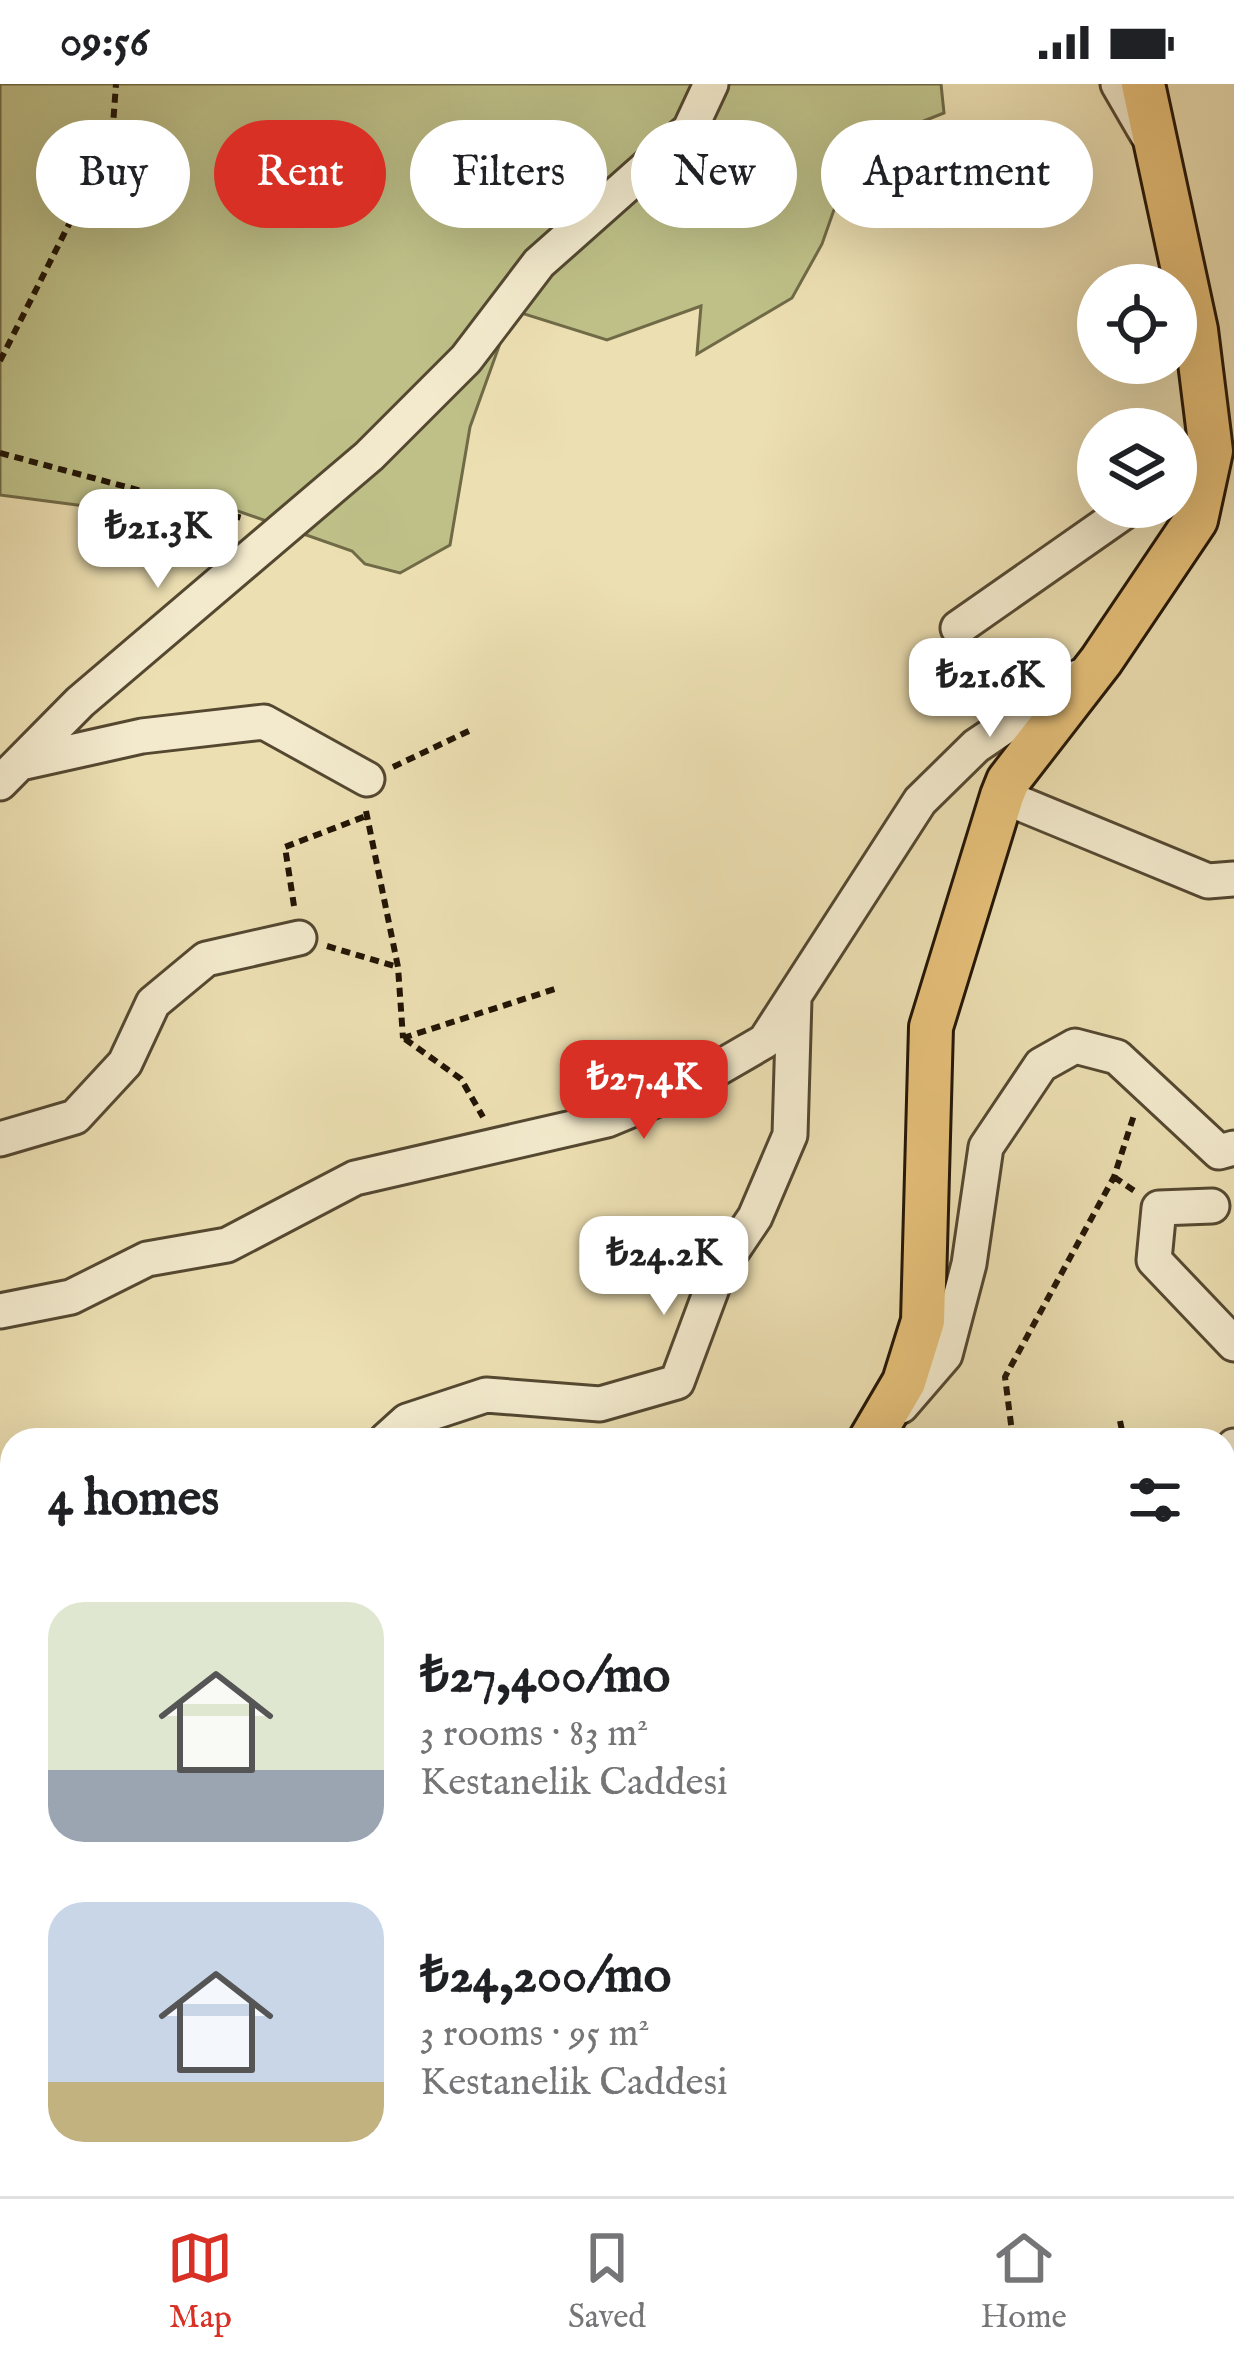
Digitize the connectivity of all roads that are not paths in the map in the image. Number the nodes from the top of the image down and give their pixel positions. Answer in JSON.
{"nodes":[{"id":1,"x":710,"y":84,"type":"edge"},
{"id":2,"x":1118,"y":84,"type":"edge"},
{"id":3,"x":1143,"y":84,"type":"edge"},
{"id":4,"x":1161,"y":158,"type":"junction"},
{"id":5,"x":1211,"y":451,"type":"junction"},
{"id":6,"x":1197,"y":461,"type":"edge"},
{"id":7,"x":1101,"y":528,"type":"edge"},
{"id":8,"x":958,"y":628,"type":"dead end"},
{"id":9,"x":1101,"y":661,"type":"junction"},
{"id":10,"x":9,"y":773,"type":"edge"},
{"id":11,"x":367,"y":779,"type":"road end"},
{"id":12,"x":1002,"y":796,"type":"junction"},
{"id":13,"x":1234,"y":880,"type":"edge"},
{"id":14,"x":299,"y":938,"type":"dead end"},
{"id":15,"x":794,"y":998,"type":"junction"},
{"id":16,"x":0,"y":1139,"type":"edge"},
{"id":17,"x":1234,"y":1148,"type":"edge"},
{"id":18,"x":1212,"y":1207,"type":"dead end"},
{"id":19,"x":0,"y":1311,"type":"edge"},
{"id":20,"x":1234,"y":1344,"type":"edge"},
{"id":21,"x":399,"y":1428,"type":"edge"},
{"id":22,"x":877,"y":1428,"type":"edge"},
{"id":23,"x":881,"y":1428,"type":"edge"}],
"edges":[{"from":1,"to":10,"type":"street"},
{"from":2,"to":4,"type":"street"},
{"from":3,"to":4,"type":"main road"},
{"from":4,"to":5,"type":"main road"},
{"from":5,"to":6,"type":"street"},
{"from":5,"to":9,"type":"main road"},
{"from":7,"to":8,"type":"street"},
{"from":9,"to":12,"type":"main road"},
{"from":9,"to":15,"type":"street"},
{"from":10,"to":11,"type":"street"},
{"from":12,"to":13,"type":"street"},
{"from":12,"to":22,"type":"main road"},
{"from":14,"to":16,"type":"street"},
{"from":15,"to":19,"type":"street"},
{"from":15,"to":21,"type":"street"},
{"from":17,"to":23,"type":"street"},
{"from":18,"to":20,"type":"street"}]}
